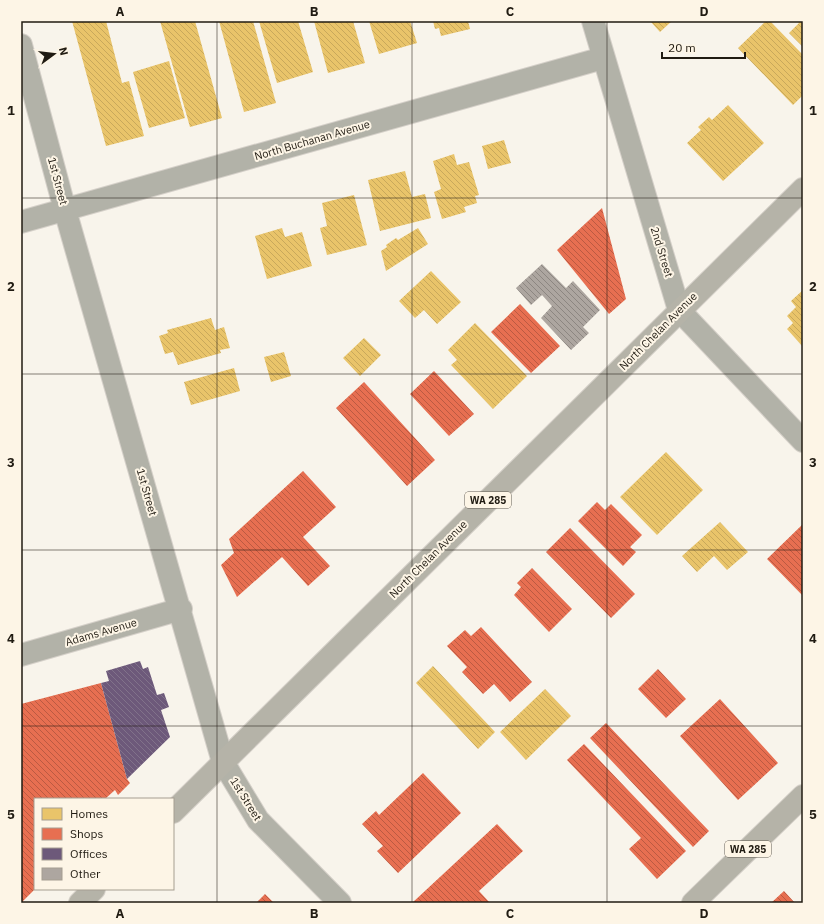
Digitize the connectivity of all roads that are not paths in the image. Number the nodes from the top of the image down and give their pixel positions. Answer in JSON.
{"nodes":[{"id":1,"x":593,"y":21,"type":"edge"},
{"id":2,"x":21,"y":45,"type":"edge"},
{"id":3,"x":603,"y":58,"type":"junction"},
{"id":4,"x":803,"y":189,"type":"edge"},
{"id":5,"x":66,"y":210,"type":"junction"},
{"id":6,"x":21,"y":222,"type":"edge"},
{"id":7,"x":679,"y":310,"type":"junction"},
{"id":8,"x":803,"y":441,"type":"edge"},
{"id":9,"x":181,"y":610,"type":"junction"},
{"id":10,"x":21,"y":655,"type":"edge"},
{"id":11,"x":224,"y":762,"type":"junction"},
{"id":12,"x":803,"y":796,"type":"edge"},
{"id":13,"x":174,"y":811,"type":"edge"},
{"id":14,"x":93,"y":890,"type":"edge"},
{"id":15,"x":80,"y":903,"type":"edge"},
{"id":16,"x":340,"y":903,"type":"edge"},
{"id":17,"x":692,"y":903,"type":"edge"}],
"edges":[{"from":1,"to":3,"type":"street","name":"2nd Street"},
{"from":2,"to":5,"type":"street","name":"1st Street"},
{"from":3,"to":5,"type":"street","name":"North Buchanan Avenue"},
{"from":3,"to":7,"type":"street","name":"2nd Street"},
{"from":4,"to":7,"type":"main road","name":"North Chelan Avenue","number":"WA 285"},
{"from":5,"to":6,"type":"street","name":"North Buchanan Avenue"},
{"from":5,"to":9,"type":"street","name":"1st Street"},
{"from":7,"to":8,"type":"street","name":"2nd Street"},
{"from":7,"to":11,"type":"main road","name":"North Chelan Avenue","number":"WA 285"},
{"from":9,"to":10,"type":"street","name":"Adams Avenue"},
{"from":9,"to":11,"type":"street","name":"1st Street"},
{"from":11,"to":13,"type":"main road","name":"North Chelan Avenue","number":"WA 285"},
{"from":11,"to":16,"type":"street","name":"1st Street"},
{"from":12,"to":17,"type":"main road","number":"WA 285"},
{"from":14,"to":15,"type":"main road"}]}
